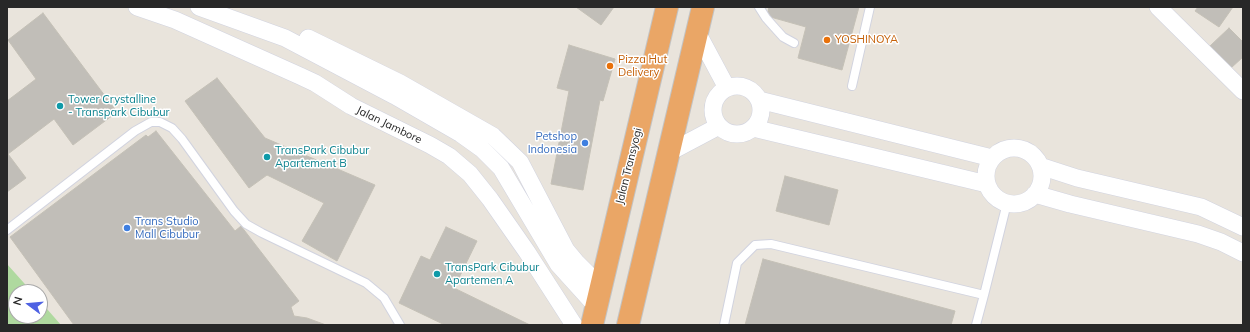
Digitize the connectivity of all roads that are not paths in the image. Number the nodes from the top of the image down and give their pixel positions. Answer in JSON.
{"nodes":[{"id":1,"x":137,"y":7,"type":"edge"},
{"id":2,"x":199,"y":7,"type":"edge"},
{"id":3,"x":230,"y":7,"type":"edge"},
{"id":4,"x":668,"y":7,"type":"edge"},
{"id":5,"x":702,"y":7,"type":"edge"},
{"id":6,"x":759,"y":7,"type":"edge"},
{"id":7,"x":870,"y":7,"type":"edge"},
{"id":8,"x":1158,"y":7,"type":"edge"},
{"id":9,"x":697,"y":32,"type":"junction"},
{"id":10,"x":794,"y":43,"type":"dead end"},
{"id":11,"x":852,"y":86,"type":"dead end"},
{"id":12,"x":727,"y":88,"type":"junction"},
{"id":13,"x":1243,"y":91,"type":"edge"},
{"id":14,"x":759,"y":100,"type":"junction"},
{"id":15,"x":719,"y":126,"type":"junction"},
{"id":16,"x":753,"y":128,"type":"junction"},
{"id":17,"x":493,"y":136,"type":"junction"},
{"id":18,"x":482,"y":149,"type":"junction"},
{"id":19,"x":668,"y":153,"type":"junction"},
{"id":20,"x":992,"y":158,"type":"junction"},
{"id":21,"x":520,"y":162,"type":"junction"},
{"id":22,"x":1040,"y":166,"type":"junction"},
{"id":23,"x":501,"y":168,"type":"junction"},
{"id":24,"x":987,"y":184,"type":"junction"},
{"id":25,"x":1035,"y":194,"type":"junction"},
{"id":26,"x":1007,"y":203,"type":"junction"},
{"id":27,"x":1243,"y":227,"type":"edge"},
{"id":28,"x":7,"y":230,"type":"edge"},
{"id":29,"x":1243,"y":253,"type":"edge"},
{"id":30,"x":984,"y":295,"type":"junction"},
{"id":31,"x":596,"y":306,"type":"edge"},
{"id":32,"x":400,"y":325,"type":"edge"},
{"id":33,"x":574,"y":325,"type":"edge"},
{"id":34,"x":628,"y":325,"type":"edge"},
{"id":35,"x":724,"y":325,"type":"edge"},
{"id":36,"x":976,"y":325,"type":"edge"}],
"edges":[{"from":1,"to":33,"type":"street","name":"Jalan Jambore"},
{"from":2,"to":18,"type":"street"},
{"from":3,"to":17,"type":"street"},
{"from":4,"to":31,"type":"highway","name":"Jalan Transyogi"},
{"from":5,"to":9,"type":"highway"},
{"from":6,"to":10,"type":"lane"},
{"from":7,"to":11,"type":"lane"},
{"from":8,"to":13,"type":"street"},
{"from":9,"to":12,"type":"street"},
{"from":9,"to":19,"type":"highway"},
{"from":12,"to":14,"type":"street"},
{"from":12,"to":15,"type":"street"},
{"from":14,"to":16,"type":"street"},
{"from":14,"to":20,"type":"street"},
{"from":15,"to":16,"type":"street"},
{"from":15,"to":19,"type":"street"},
{"from":16,"to":24,"type":"street"},
{"from":17,"to":18,"type":"street"},
{"from":17,"to":21,"type":"street"},
{"from":18,"to":23,"type":"street"},
{"from":19,"to":34,"type":"highway"},
{"from":20,"to":22,"type":"street"},
{"from":20,"to":24,"type":"street"},
{"from":21,"to":23,"type":"street"},
{"from":21,"to":31,"type":"street"},
{"from":22,"to":25,"type":"street"},
{"from":22,"to":27,"type":"street"},
{"from":23,"to":31,"type":"street"},
{"from":24,"to":26,"type":"street"},
{"from":25,"to":26,"type":"street"},
{"from":25,"to":29,"type":"street"},
{"from":26,"to":30,"type":"lane"},
{"from":28,"to":32,"type":"lane"},
{"from":30,"to":35,"type":"lane"},
{"from":30,"to":36,"type":"lane"}]}
